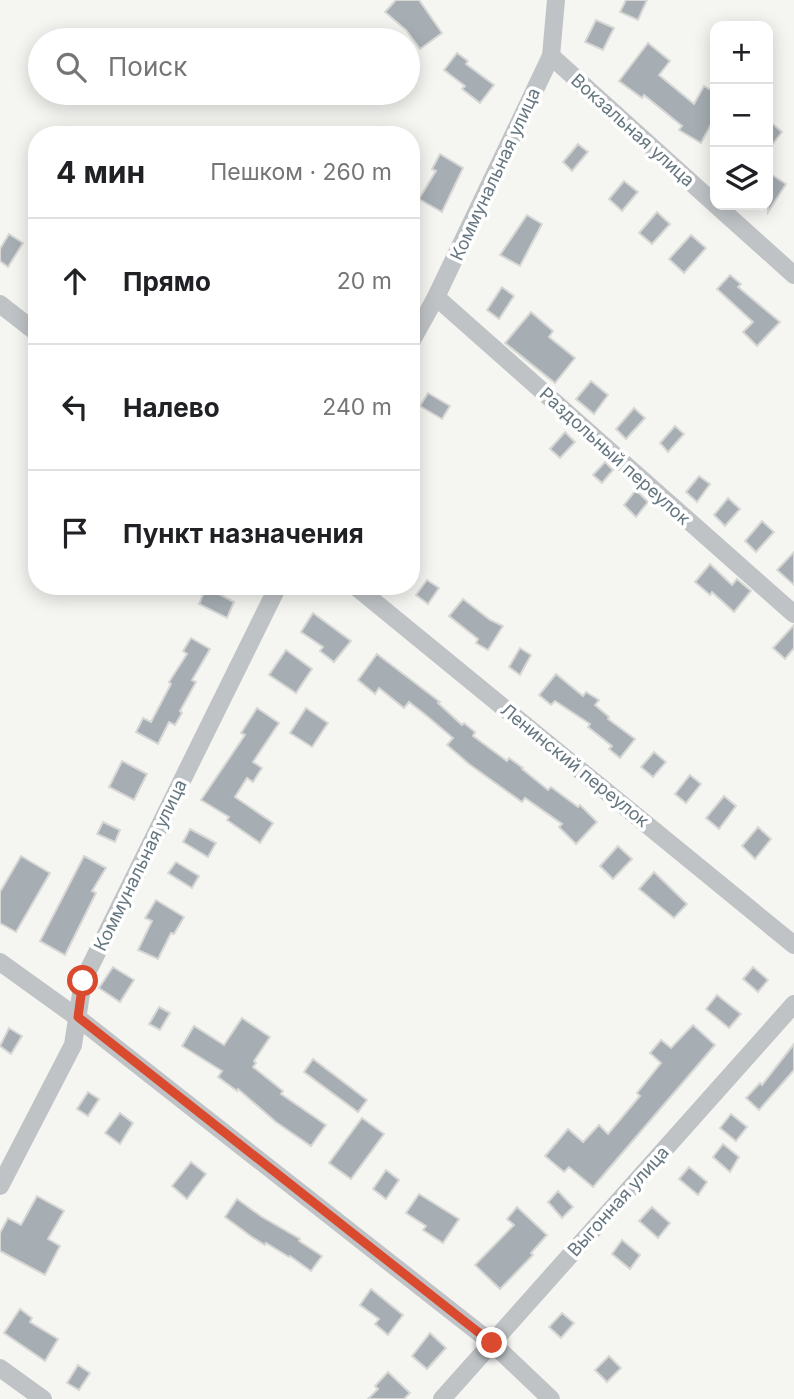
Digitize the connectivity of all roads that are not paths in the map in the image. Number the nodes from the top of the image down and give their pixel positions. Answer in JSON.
{"nodes":[{"id":1,"x":556,"y":0,"type":"edge"},
{"id":2,"x":551,"y":56,"type":"junction"},
{"id":3,"x":710,"y":199,"type":"edge"},
{"id":4,"x":722,"y":210,"type":"edge"},
{"id":5,"x":794,"y":275,"type":"edge"},
{"id":6,"x":436,"y":297,"type":"junction"},
{"id":7,"x":0,"y":304,"type":"edge"},
{"id":8,"x":28,"y":326,"type":"edge"},
{"id":9,"x":420,"y":326,"type":"edge"},
{"id":10,"x":274,"y":595,"type":"edge"},
{"id":11,"x":366,"y":595,"type":"edge"},
{"id":12,"x":794,"y":614,"type":"edge"},
{"id":13,"x":794,"y":945,"type":"edge"},
{"id":14,"x":0,"y":962,"type":"edge"},
{"id":15,"x":794,"y":1004,"type":"edge"},
{"id":16,"x":78,"y":1017,"type":"junction"},
{"id":17,"x":0,"y":1186,"type":"edge"},
{"id":18,"x":492,"y":1343,"type":"junction"},
{"id":19,"x":0,"y":1368,"type":"edge"},
{"id":20,"x":43,"y":1399,"type":"edge"},
{"id":21,"x":442,"y":1399,"type":"edge"},
{"id":22,"x":551,"y":1399,"type":"edge"}],
"edges":[{"from":1,"to":2,"type":"street","name":"Коммунальная улица"},
{"from":2,"to":3,"type":"street","name":"Вокзальная улица"},
{"from":2,"to":6,"type":"street","name":"Коммунальная улица"},
{"from":4,"to":5,"type":"street","name":"Вокзальная улица"},
{"from":6,"to":9,"type":"street","name":"Коммунальная улица"},
{"from":6,"to":12,"type":"street","name":"Раздольный переулок"},
{"from":7,"to":8,"type":"street"},
{"from":10,"to":16,"type":"street","name":"Коммунальная улица"},
{"from":11,"to":13,"type":"street","name":"Ленинский переулок"},
{"from":14,"to":16,"type":"street"},
{"from":15,"to":18,"type":"street","name":"Выгонная улица"},
{"from":16,"to":17,"type":"street","name":"Коммунальная улица"},
{"from":16,"to":18,"type":"street"},
{"from":18,"to":21,"type":"street","name":"Выгонная улица"},
{"from":18,"to":22,"type":"street"},
{"from":19,"to":20,"type":"street"}]}
